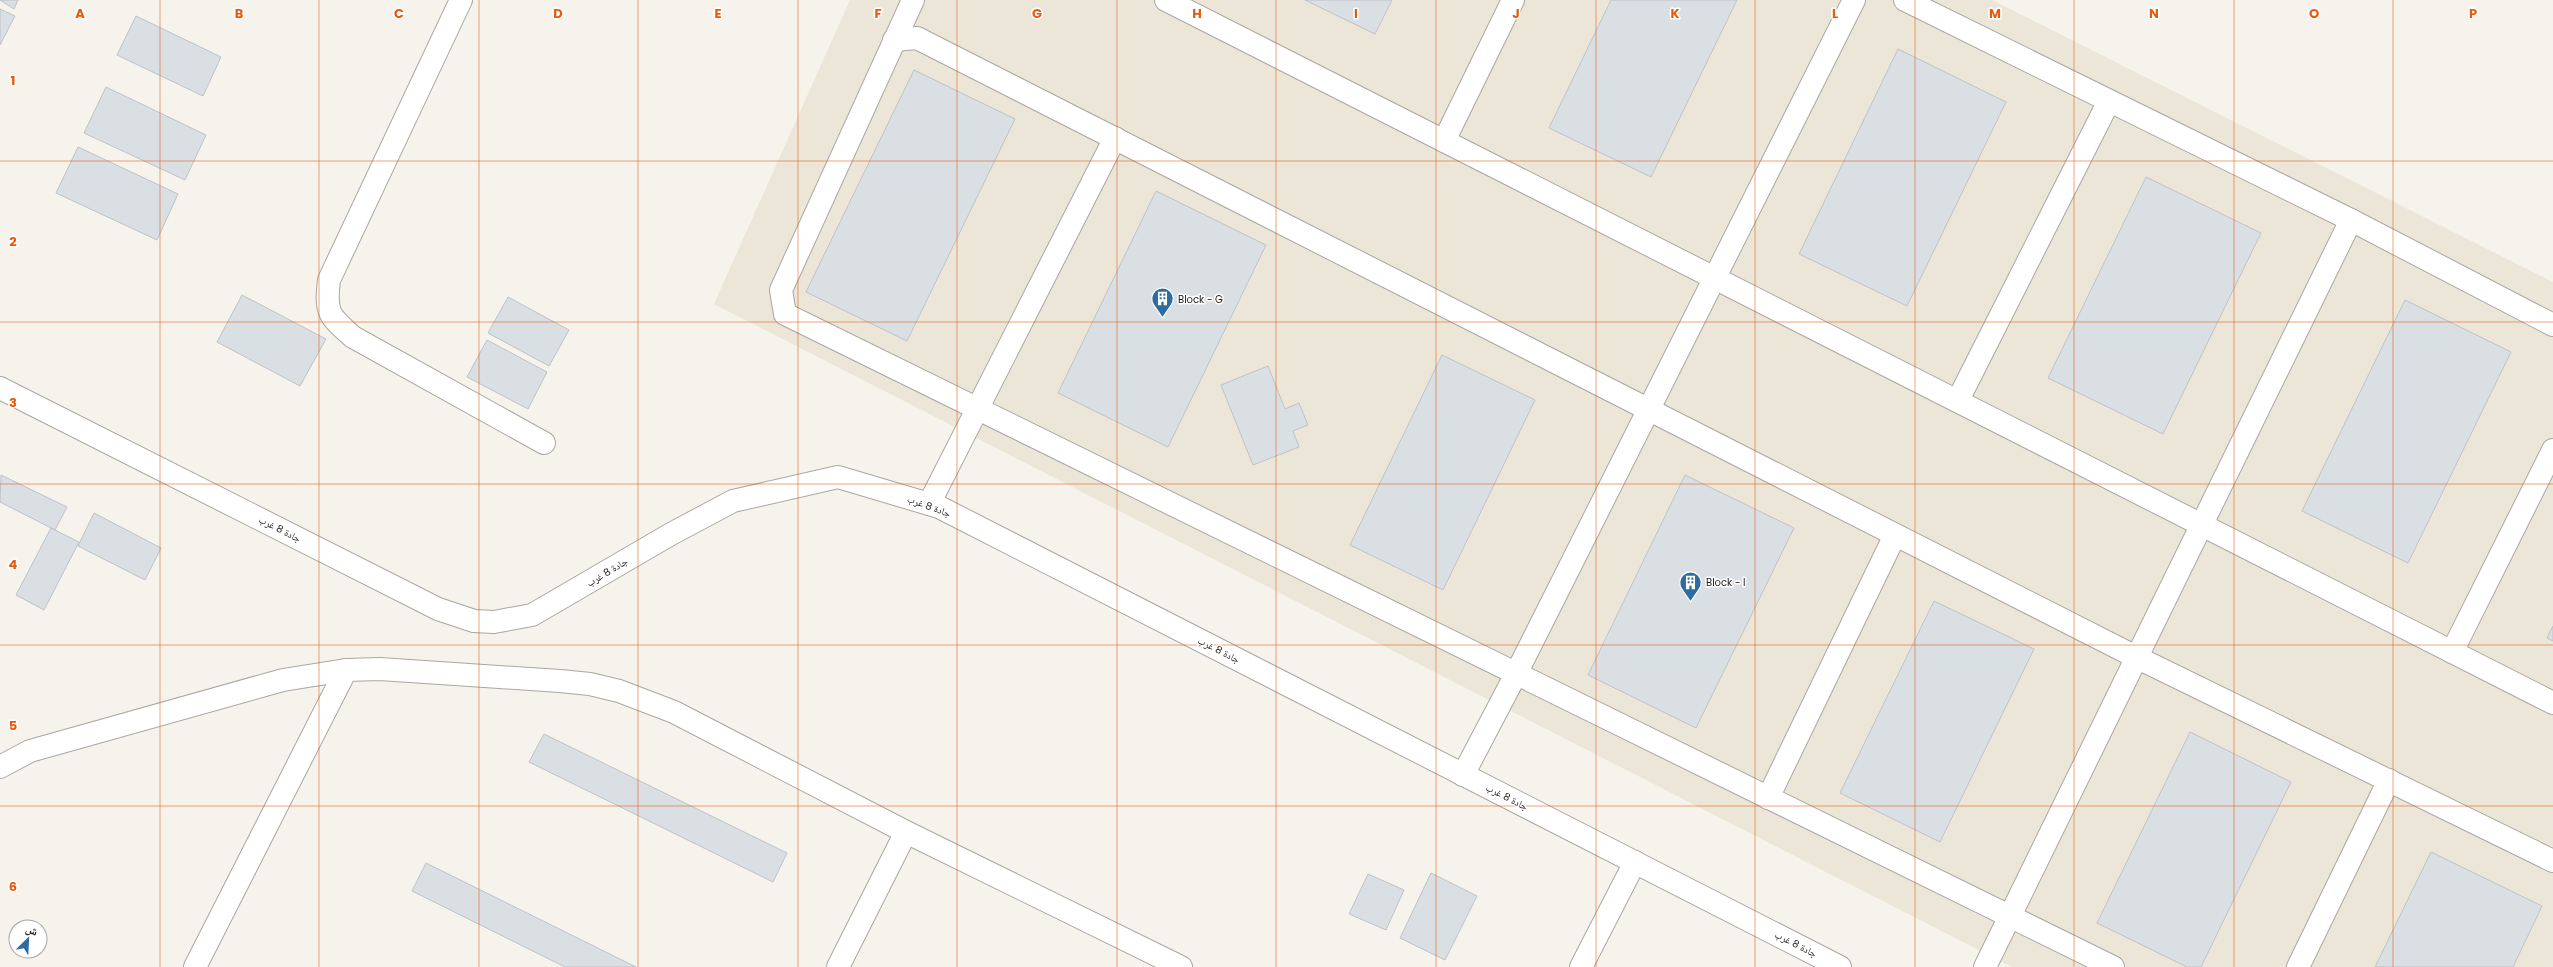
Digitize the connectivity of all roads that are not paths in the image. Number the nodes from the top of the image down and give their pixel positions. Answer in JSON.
{"nodes":[{"id":1,"x":461,"y":0,"type":"edge"},
{"id":2,"x":913,"y":0,"type":"edge"},
{"id":3,"x":1513,"y":0,"type":"edge"},
{"id":4,"x":1854,"y":0,"type":"edge"},
{"id":5,"x":1905,"y":0,"type":"edge"},
{"id":6,"x":1176,"y":2,"type":"edge"},
{"id":7,"x":894,"y":40,"type":"junction"},
{"id":8,"x":2109,"y":101,"type":"junction"},
{"id":9,"x":1115,"y":138,"type":"junction"},
{"id":10,"x":1444,"y":141,"type":"junction"},
{"id":11,"x":2351,"y":220,"type":"junction"},
{"id":12,"x":1715,"y":278,"type":"junction"},
{"id":13,"x":2553,"y":325,"type":"edge"},
{"id":14,"x":0,"y":388,"type":"edge"},
{"id":15,"x":1958,"y":400,"type":"junction"},
{"id":16,"x":979,"y":409,"type":"junction"},
{"id":17,"x":1650,"y":410,"type":"junction"},
{"id":18,"x":544,"y":443,"type":"dead end"},
{"id":19,"x":2553,"y":450,"type":"edge"},
{"id":20,"x":929,"y":504,"type":"junction"},
{"id":21,"x":2201,"y":524,"type":"junction"},
{"id":22,"x":1896,"y":535,"type":"junction"},
{"id":23,"x":2452,"y":652,"type":"junction"},
{"id":24,"x":2136,"y":657,"type":"junction"},
{"id":25,"x":346,"y":670,"type":"junction"},
{"id":26,"x":1516,"y":674,"type":"junction"},
{"id":27,"x":2553,"y":703,"type":"edge"},
{"id":28,"x":0,"y":767,"type":"edge"},
{"id":29,"x":1463,"y":775,"type":"junction"},
{"id":30,"x":2389,"y":780,"type":"junction"},
{"id":31,"x":1768,"y":798,"type":"junction"},
{"id":32,"x":906,"y":832,"type":"junction"},
{"id":33,"x":2553,"y":861,"type":"edge"},
{"id":34,"x":1635,"y":862,"type":"junction"},
{"id":35,"x":2008,"y":916,"type":"junction"},
{"id":36,"x":195,"y":967,"type":"edge"},
{"id":37,"x":838,"y":967,"type":"edge"},
{"id":38,"x":1181,"y":967,"type":"edge"},
{"id":39,"x":1581,"y":967,"type":"edge"},
{"id":40,"x":1840,"y":967,"type":"edge"},
{"id":41,"x":1985,"y":967,"type":"edge"},
{"id":42,"x":2113,"y":967,"type":"edge"},
{"id":43,"x":2298,"y":967,"type":"edge"}],
"edges":[{"from":1,"to":18,"type":"street"},
{"from":2,"to":7,"type":"street"},
{"from":3,"to":10,"type":"street"},
{"from":4,"to":12,"type":"street"},
{"from":5,"to":8,"type":"street"},
{"from":6,"to":10,"type":"street"},
{"from":7,"to":9,"type":"street"},
{"from":7,"to":16,"type":"street"},
{"from":8,"to":11,"type":"street"},
{"from":8,"to":15,"type":"street"},
{"from":9,"to":16,"type":"street"},
{"from":9,"to":17,"type":"street"},
{"from":10,"to":12,"type":"street"},
{"from":11,"to":13,"type":"street"},
{"from":11,"to":21,"type":"street"},
{"from":12,"to":15,"type":"street"},
{"from":12,"to":17,"type":"street"},
{"from":14,"to":20,"type":"street","name":"جادة 8 غرب"},
{"from":15,"to":21,"type":"street"},
{"from":16,"to":20,"type":"street"},
{"from":16,"to":26,"type":"street"},
{"from":17,"to":22,"type":"street"},
{"from":17,"to":26,"type":"street"},
{"from":19,"to":23,"type":"street"},
{"from":20,"to":29,"type":"street","name":"جادة 8 غرب"},
{"from":21,"to":23,"type":"street"},
{"from":21,"to":24,"type":"street"},
{"from":22,"to":24,"type":"street"},
{"from":22,"to":31,"type":"street"},
{"from":23,"to":27,"type":"street"},
{"from":24,"to":30,"type":"street"},
{"from":24,"to":35,"type":"street"},
{"from":25,"to":28,"type":"street"},
{"from":25,"to":32,"type":"street"},
{"from":25,"to":36,"type":"street"},
{"from":26,"to":29,"type":"street"},
{"from":26,"to":31,"type":"street"},
{"from":29,"to":34,"type":"street","name":"جادة 8 غرب"},
{"from":30,"to":33,"type":"street"},
{"from":30,"to":43,"type":"street"},
{"from":31,"to":35,"type":"street"},
{"from":32,"to":37,"type":"street"},
{"from":32,"to":38,"type":"street"},
{"from":34,"to":39,"type":"street"},
{"from":34,"to":40,"type":"street","name":"جادة 8 غرب"},
{"from":35,"to":41,"type":"street"},
{"from":35,"to":42,"type":"street"}]}
